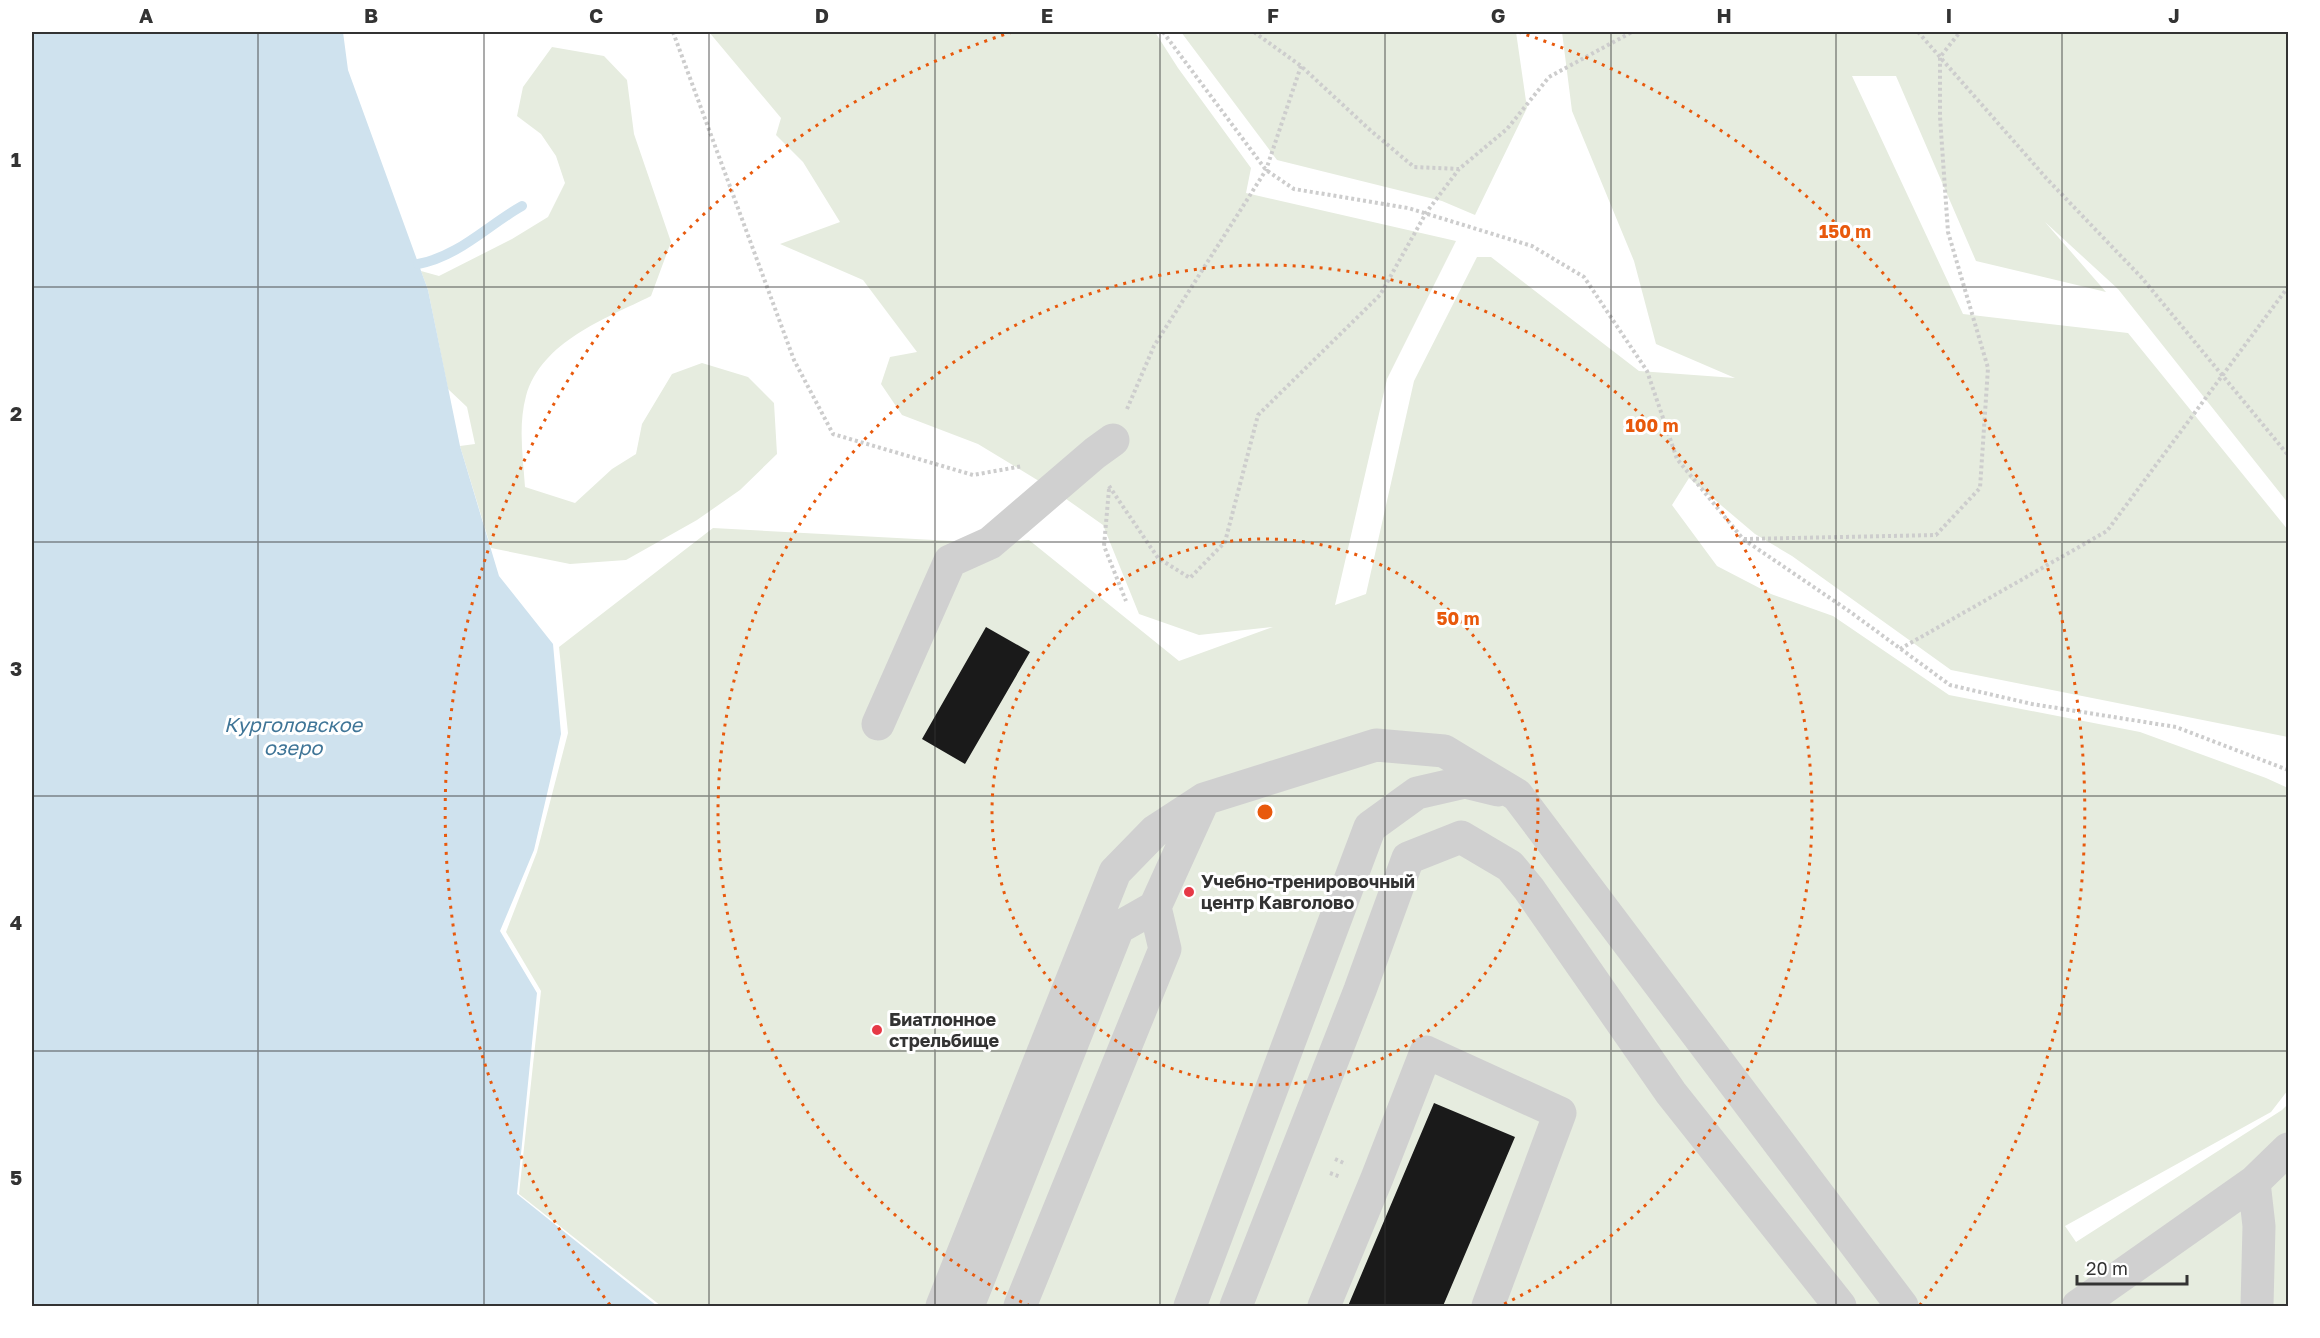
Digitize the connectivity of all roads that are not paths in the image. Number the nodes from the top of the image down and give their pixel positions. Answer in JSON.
{"nodes":[{"id":1,"x":1113,"y":440,"type":"road end"},
{"id":2,"x":878,"y":724,"type":"dead end"},
{"id":3,"x":1517,"y":795,"type":"junction"},
{"id":4,"x":1204,"y":799,"type":"junction"},
{"id":5,"x":1155,"y":907,"type":"junction"},
{"id":6,"x":2289,"y":1149,"type":"edge"},
{"id":7,"x":2254,"y":1182,"type":"junction"},
{"id":8,"x":1900,"y":1304,"type":"edge"},
{"id":9,"x":942,"y":1306,"type":"edge"},
{"id":10,"x":968,"y":1306,"type":"edge"},
{"id":11,"x":1020,"y":1306,"type":"edge"},
{"id":12,"x":1190,"y":1306,"type":"edge"},
{"id":13,"x":1236,"y":1306,"type":"edge"},
{"id":14,"x":1324,"y":1306,"type":"edge"},
{"id":15,"x":1488,"y":1306,"type":"edge"},
{"id":16,"x":1840,"y":1306,"type":"edge"},
{"id":17,"x":2078,"y":1306,"type":"edge"},
{"id":18,"x":2257,"y":1306,"type":"edge"}],
"edges":[{"from":1,"to":2,"type":"lane"},
{"from":3,"to":4,"type":"lane"},
{"from":3,"to":8,"type":"lane"},
{"from":3,"to":12,"type":"lane"},
{"from":4,"to":5,"type":"lane"},
{"from":4,"to":9,"type":"lane"},
{"from":5,"to":10,"type":"lane"},
{"from":5,"to":11,"type":"lane"},
{"from":6,"to":7,"type":"lane"},
{"from":7,"to":17,"type":"lane"},
{"from":7,"to":18,"type":"lane"},
{"from":13,"to":16,"type":"lane"},
{"from":14,"to":15,"type":"lane"}]}
